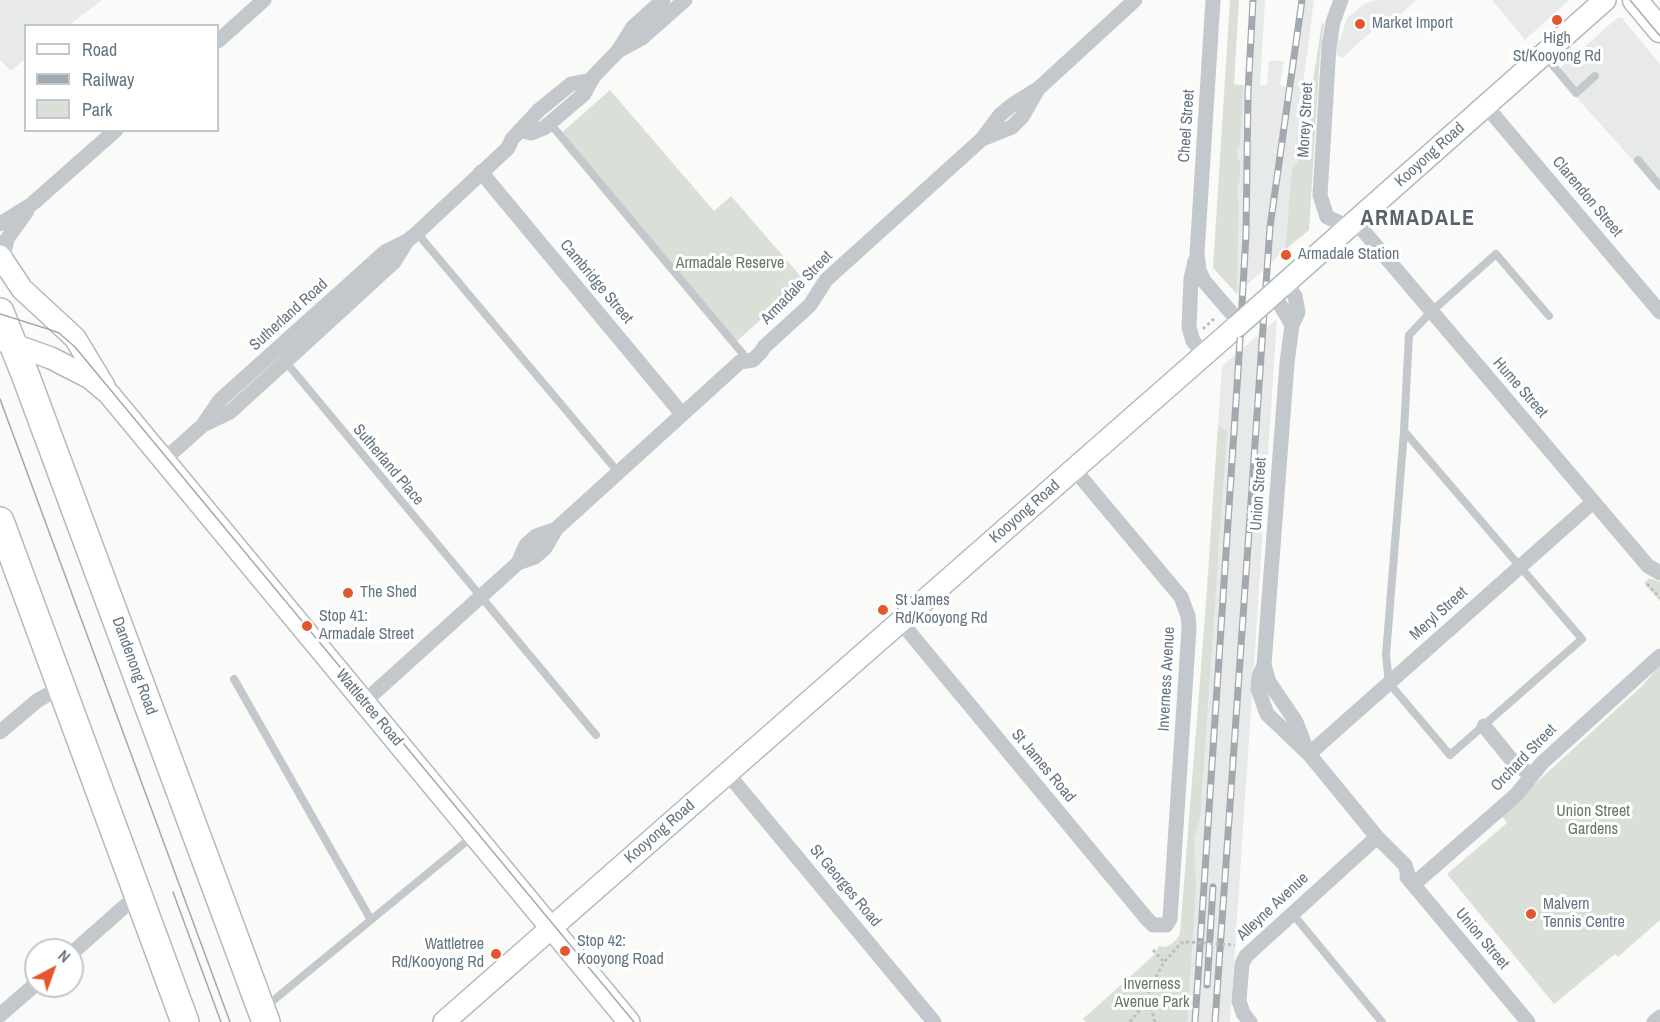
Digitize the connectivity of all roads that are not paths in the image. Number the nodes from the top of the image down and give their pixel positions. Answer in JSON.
{"nodes":[{"id":1,"x":264,"y":0,"type":"edge"},
{"id":2,"x":663,"y":0,"type":"edge"},
{"id":3,"x":685,"y":0,"type":"edge"},
{"id":4,"x":1135,"y":0,"type":"edge"},
{"id":5,"x":1213,"y":0,"type":"edge"},
{"id":6,"x":1341,"y":0,"type":"edge"},
{"id":7,"x":1605,"y":0,"type":"edge"},
{"id":8,"x":1635,"y":0,"type":"edge"},
{"id":9,"x":1660,"y":30,"type":"edge"},
{"id":10,"x":219,"y":40,"type":"edge"},
{"id":11,"x":618,"y":51,"type":"junction"},
{"id":12,"x":1544,"y":55,"type":"junction"},
{"id":13,"x":1595,"y":76,"type":"dead end"},
{"id":14,"x":592,"y":80,"type":"junction"},
{"id":15,"x":1486,"y":106,"type":"junction"},
{"id":16,"x":539,"y":111,"type":"junction"},
{"id":17,"x":550,"y":124,"type":"junction"},
{"id":18,"x":520,"y":130,"type":"junction"},
{"id":19,"x":114,"y":132,"type":"edge"},
{"id":20,"x":1638,"y":160,"type":"dead end"},
{"id":21,"x":481,"y":172,"type":"junction"},
{"id":22,"x":1660,"y":186,"type":"edge"},
{"id":23,"x":32,"y":204,"type":"junction"},
{"id":24,"x":0,"y":224,"type":"edge"},
{"id":25,"x":1352,"y":224,"type":"junction"},
{"id":26,"x":412,"y":237,"type":"junction"},
{"id":27,"x":1197,"y":254,"type":"junction"},
{"id":28,"x":0,"y":256,"type":"edge"},
{"id":29,"x":12,"y":274,"type":"junction"},
{"id":30,"x":1282,"y":291,"type":"junction"},
{"id":31,"x":0,"y":312,"type":"edge"},
{"id":32,"x":1431,"y":312,"type":"junction"},
{"id":33,"x":1660,"y":312,"type":"edge"},
{"id":34,"x":1550,"y":316,"type":"dead end"},
{"id":35,"x":1233,"y":320,"type":"junction"},
{"id":36,"x":7,"y":342,"type":"edge"},
{"id":37,"x":1204,"y":354,"type":"junction"},
{"id":38,"x":280,"y":356,"type":"junction"},
{"id":39,"x":749,"y":360,"type":"junction"},
{"id":40,"x":109,"y":394,"type":"junction"},
{"id":41,"x":682,"y":414,"type":"junction"},
{"id":42,"x":1404,"y":431,"type":"junction"},
{"id":43,"x":164,"y":460,"type":"junction"},
{"id":44,"x":1074,"y":469,"type":"junction"},
{"id":45,"x":618,"y":472,"type":"junction"},
{"id":46,"x":1593,"y":502,"type":"junction"},
{"id":47,"x":0,"y":521,"type":"edge"},
{"id":48,"x":1521,"y":566,"type":"junction"},
{"id":49,"x":1654,"y":570,"type":"edge"},
{"id":50,"x":481,"y":597,"type":"junction"},
{"id":51,"x":900,"y":621,"type":"junction"},
{"id":52,"x":1660,"y":656,"type":"edge"},
{"id":53,"x":234,"y":679,"type":"dead end"},
{"id":54,"x":1389,"y":683,"type":"junction"},
{"id":55,"x":62,"y":687,"type":"junction"},
{"id":56,"x":364,"y":702,"type":"junction"},
{"id":57,"x":1484,"y":726,"type":"junction"},
{"id":58,"x":0,"y":732,"type":"edge"},
{"id":59,"x":596,"y":735,"type":"dead end"},
{"id":60,"x":1308,"y":754,"type":"junction"},
{"id":61,"x":727,"y":773,"type":"junction"},
{"id":62,"x":1532,"y":775,"type":"junction"},
{"id":63,"x":474,"y":835,"type":"junction"},
{"id":64,"x":1380,"y":841,"type":"junction"},
{"id":65,"x":1411,"y":881,"type":"junction"},
{"id":66,"x":141,"y":900,"type":"junction"},
{"id":67,"x":1292,"y":913,"type":"junction"},
{"id":68,"x":371,"y":920,"type":"junction"},
{"id":69,"x":1162,"y":927,"type":"joint"},
{"id":70,"x":551,"y":928,"type":"junction"},
{"id":71,"x":84,"y":942,"type":"edge"},
{"id":72,"x":24,"y":994,"type":"edge"},
{"id":73,"x":0,"y":1015,"type":"edge"},
{"id":74,"x":264,"y":1016,"type":"edge"},
{"id":75,"x":453,"y":1017,"type":"edge"},
{"id":76,"x":1660,"y":1017,"type":"edge"},
{"id":77,"x":1248,"y":1021,"type":"edge"},
{"id":78,"x":185,"y":1022,"type":"edge"},
{"id":79,"x":629,"y":1022,"type":"edge"},
{"id":80,"x":934,"y":1022,"type":"edge"},
{"id":81,"x":1382,"y":1022,"type":"edge"},
{"id":82,"x":1528,"y":1022,"type":"edge"},
{"id":83,"x":1654,"y":1022,"type":"edge"}],
"edges":[{"from":1,"to":10,"type":"street"},
{"from":2,"to":11,"type":"street","name":"Sutherland Road"},
{"from":3,"to":11,"type":"street","name":"Sutherland Road"},
{"from":4,"to":39,"type":"street","name":"Armadale Street"},
{"from":5,"to":27,"type":"street","name":"Cheel Street"},
{"from":6,"to":25,"type":"street","name":"Morey Street"},
{"from":7,"to":12,"type":"street","name":"Kooyong Road"},
{"from":8,"to":9,"type":"main road"},
{"from":11,"to":14,"type":"street","name":"Sutherland Road"},
{"from":12,"to":13,"type":"lane"},
{"from":12,"to":15,"type":"street","name":"Kooyong Road"},
{"from":14,"to":16,"type":"street","name":"Sutherland Road"},
{"from":14,"to":17,"type":"street","name":"Sutherland Road"},
{"from":15,"to":25,"type":"street","name":"Kooyong Road"},
{"from":15,"to":33,"type":"street","name":"Clarendon Street"},
{"from":16,"to":17,"type":"lane"},
{"from":16,"to":18,"type":"street","name":"Sutherland Road"},
{"from":17,"to":18,"type":"street","name":"Sutherland Road"},
{"from":17,"to":39,"type":"lane"},
{"from":18,"to":21,"type":"street","name":"Sutherland Road"},
{"from":19,"to":23,"type":"street"},
{"from":20,"to":22,"type":"lane"},
{"from":21,"to":26,"type":"street","name":"Sutherland Road"},
{"from":21,"to":41,"type":"street","name":"Cambridge Street"},
{"from":23,"to":24,"type":"street"},
{"from":23,"to":29,"type":"street"},
{"from":25,"to":30,"type":"street","name":"Kooyong Road"},
{"from":25,"to":32,"type":"street","name":"Hume Street"},
{"from":26,"to":38,"type":"street","name":"Sutherland Road"},
{"from":26,"to":45,"type":"lane"},
{"from":27,"to":35,"type":"street","name":"Cheel Street"},
{"from":27,"to":37,"type":"street","name":"Cheel Street"},
{"from":28,"to":29,"type":"street","name":"Wattletree Road"},
{"from":29,"to":40,"type":"street","name":"Wattletree Road"},
{"from":30,"to":35,"type":"street","name":"Kooyong Road","bridge":true},
{"from":30,"to":60,"type":"street","name":"Union Street"},
{"from":31,"to":36,"type":"highway","name":"Dandenong Road"},
{"from":32,"to":34,"type":"lane"},
{"from":32,"to":42,"type":"lane"},
{"from":32,"to":46,"type":"street","name":"Hume Street"},
{"from":35,"to":37,"type":"street","name":"Kooyong Road"},
{"from":36,"to":40,"type":"street","name":"Wattletree Road"},
{"from":36,"to":74,"type":"highway","name":"Dandenong Road"},
{"from":37,"to":44,"type":"street","name":"Kooyong Road"},
{"from":38,"to":43,"type":"street","name":"Sutherland Road"},
{"from":38,"to":50,"type":"lane","name":"Sutherland Place"},
{"from":39,"to":41,"type":"street","name":"Armadale Street"},
{"from":40,"to":43,"type":"street","name":"Wattletree Road"},
{"from":41,"to":45,"type":"street","name":"Armadale Street"},
{"from":42,"to":48,"type":"lane"},
{"from":42,"to":54,"type":"lane"},
{"from":43,"to":56,"type":"street","name":"Wattletree Road"},
{"from":44,"to":51,"type":"street","name":"Kooyong Road"},
{"from":44,"to":69,"type":"street","name":"Inverness Avenue"},
{"from":45,"to":50,"type":"street","name":"Armadale Street"},
{"from":46,"to":48,"type":"street","name":"Meryl Street"},
{"from":46,"to":49,"type":"street","name":"Hume Street"},
{"from":47,"to":55,"type":"highway"},
{"from":48,"to":54,"type":"street","name":"Meryl Street"},
{"from":48,"to":57,"type":"lane"},
{"from":50,"to":56,"type":"street","name":"Armadale Street"},
{"from":50,"to":59,"type":"lane","name":"Sutherland Place"},
{"from":51,"to":61,"type":"street","name":"Kooyong Road"},
{"from":51,"to":69,"type":"street","name":"St James Road"},
{"from":52,"to":62,"type":"street","name":"Orchard Street"},
{"from":53,"to":68,"type":"lane"},
{"from":54,"to":57,"type":"lane"},
{"from":54,"to":60,"type":"street","name":"Meryl Street"},
{"from":55,"to":58,"type":"street"},
{"from":55,"to":66,"type":"highway"},
{"from":56,"to":63,"type":"street","name":"Wattletree Road"},
{"from":57,"to":62,"type":"street"},
{"from":60,"to":64,"type":"street","name":"Union Street"},
{"from":61,"to":70,"type":"street","name":"Kooyong Road"},
{"from":61,"to":80,"type":"street","name":"St Georges Road"},
{"from":62,"to":65,"type":"street","name":"Orchard Street"},
{"from":63,"to":68,"type":"lane"},
{"from":63,"to":70,"type":"street","name":"Wattletree Road"},
{"from":64,"to":65,"type":"street","name":"Union Street"},
{"from":64,"to":67,"type":"street","name":"Alleyne Avenue"},
{"from":65,"to":82,"type":"street","name":"Union Street"},
{"from":66,"to":71,"type":"street"},
{"from":66,"to":78,"type":"highway"},
{"from":67,"to":77,"type":"street","name":"Alleyne Avenue"},
{"from":67,"to":81,"type":"lane"},
{"from":68,"to":74,"type":"lane"},
{"from":70,"to":75,"type":"street","name":"Kooyong Road"},
{"from":70,"to":79,"type":"street","name":"Wattletree Road"},
{"from":72,"to":73,"type":"street"},
{"from":76,"to":83,"type":"street"}]}
